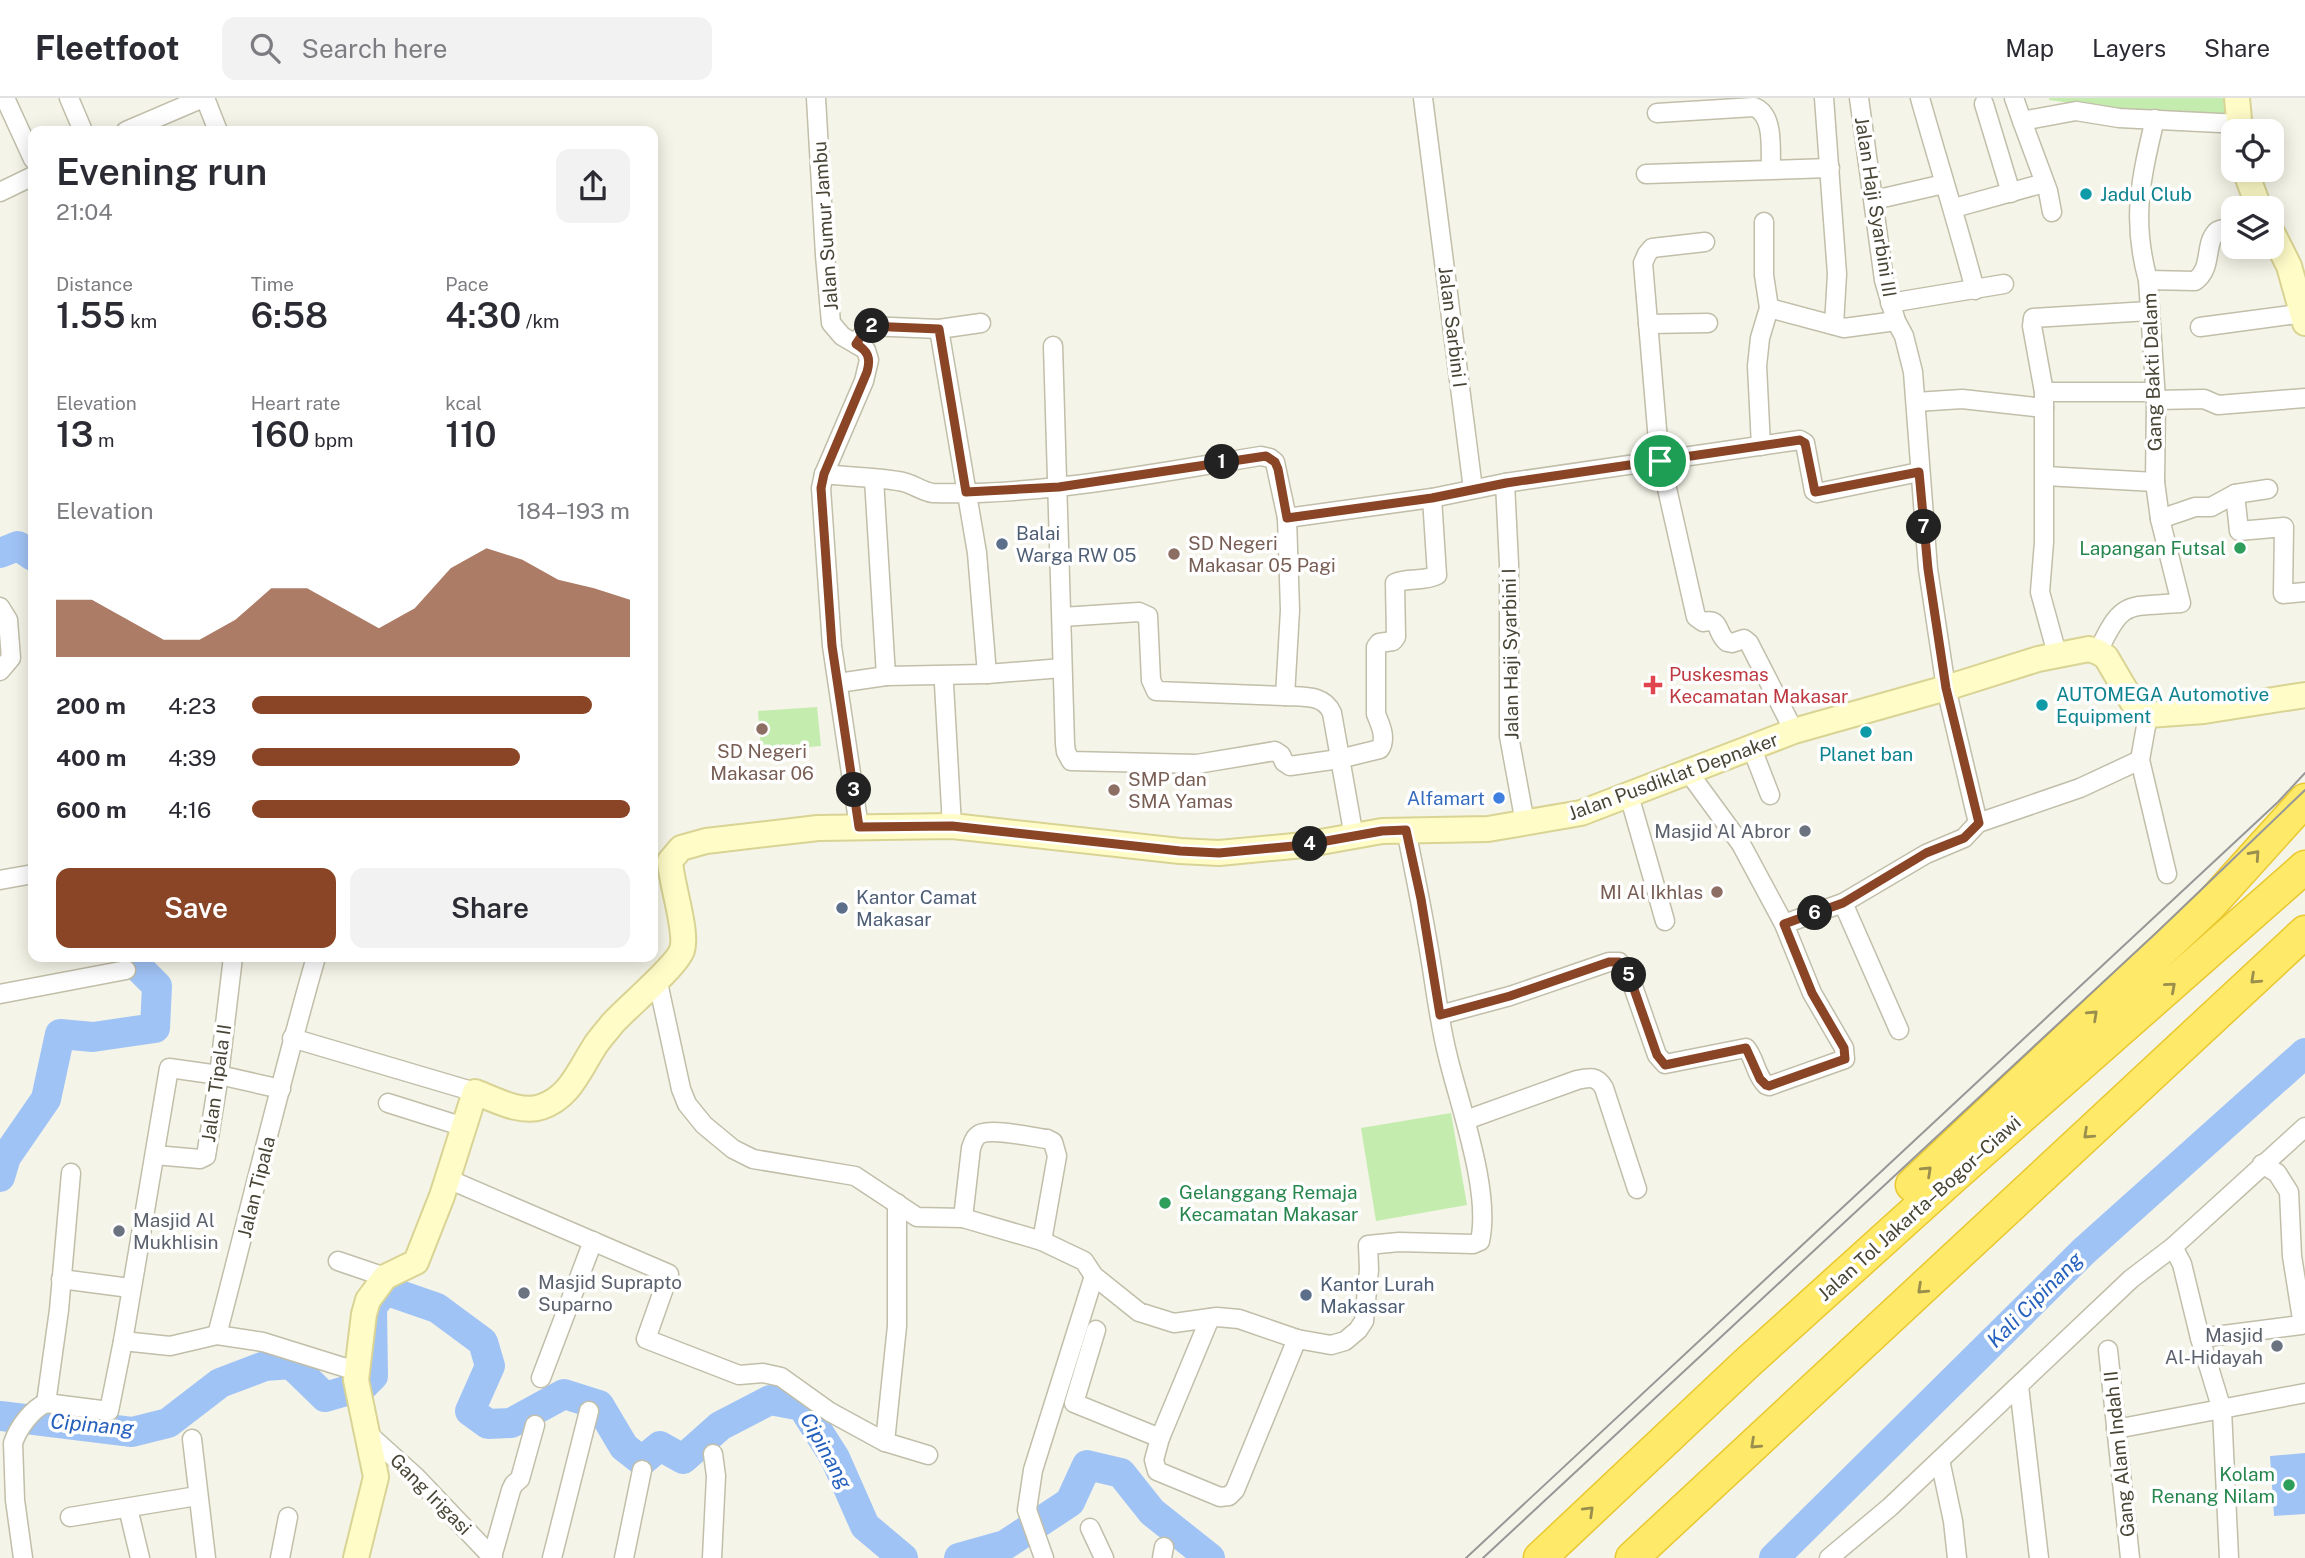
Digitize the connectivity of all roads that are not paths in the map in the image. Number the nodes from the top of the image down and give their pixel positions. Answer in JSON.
{"nodes":[{"id":1,"x":5,"y":98,"type":"edge"},
{"id":2,"x":69,"y":98,"type":"edge"},
{"id":3,"x":816,"y":98,"type":"edge"},
{"id":4,"x":1423,"y":98,"type":"edge"},
{"id":5,"x":1824,"y":98,"type":"edge"},
{"id":6,"x":1859,"y":98,"type":"edge"},
{"id":7,"x":1920,"y":98,"type":"edge"},
{"id":8,"x":2014,"y":98,"type":"edge"},
{"id":9,"x":2237,"y":98,"type":"edge"},
{"id":10,"x":201,"y":99,"type":"edge"},
{"id":11,"x":1984,"y":104,"type":"dead end"},
{"id":12,"x":1657,"y":113,"type":"dead end"},
{"id":13,"x":2155,"y":119,"type":"junction"},
{"id":14,"x":2239,"y":119,"type":"edge"},
{"id":15,"x":2022,"y":121,"type":"junction"},
{"id":16,"x":2221,"y":125,"type":"edge"},
{"id":17,"x":81,"y":126,"type":"edge"},
{"id":18,"x":138,"y":126,"type":"edge"},
{"id":19,"x":215,"y":126,"type":"edge"},
{"id":20,"x":28,"y":148,"type":"edge"},
{"id":21,"x":1830,"y":167,"type":"junction"},
{"id":22,"x":1771,"y":168,"type":"junction"},
{"id":23,"x":1646,"y":174,"type":"dead end"},
{"id":24,"x":28,"y":178,"type":"edge"},
{"id":25,"x":1944,"y":184,"type":"junction"},
{"id":26,"x":2044,"y":184,"type":"junction"},
{"id":27,"x":0,"y":192,"type":"edge"},
{"id":28,"x":2011,"y":192,"type":"junction"},
{"id":29,"x":1874,"y":200,"type":"junction"},
{"id":30,"x":1954,"y":208,"type":"junction"},
{"id":31,"x":2052,"y":212,"type":"dead end"},
{"id":32,"x":1764,"y":222,"type":"dead end"},
{"id":33,"x":2221,"y":229,"type":"edge"},
{"id":34,"x":1705,"y":242,"type":"dead end"},
{"id":35,"x":2284,"y":256,"type":"edge"},
{"id":36,"x":2148,"y":280,"type":"junction"},
{"id":37,"x":2004,"y":284,"type":"dead end"},
{"id":38,"x":1975,"y":290,"type":"junction"},
{"id":39,"x":1890,"y":303,"type":"junction"},
{"id":40,"x":1769,"y":307,"type":"junction"},
{"id":41,"x":2150,"y":310,"type":"junction"},
{"id":42,"x":2304,"y":316,"type":"edge"},
{"id":43,"x":1896,"y":321,"type":"junction"},
{"id":44,"x":981,"y":323,"type":"dead end"},
{"id":45,"x":1708,"y":323,"type":"dead end"},
{"id":46,"x":1648,"y":324,"type":"junction"},
{"id":47,"x":1834,"y":325,"type":"junction"},
{"id":48,"x":2200,"y":327,"type":"dead end"},
{"id":49,"x":939,"y":329,"type":"junction"},
{"id":50,"x":856,"y":344,"type":"junction"},
{"id":51,"x":1053,"y":346,"type":"dead end"},
{"id":52,"x":2155,"y":396,"type":"junction"},
{"id":53,"x":2305,"y":398,"type":"edge"},
{"id":54,"x":2044,"y":400,"type":"junction"},
{"id":55,"x":1916,"y":402,"type":"junction"},
{"id":56,"x":1761,"y":446,"type":"junction"},
{"id":57,"x":1660,"y":461,"type":"junction"},
{"id":58,"x":1919,"y":472,"type":"junction"},
{"id":59,"x":824,"y":474,"type":"junction"},
{"id":60,"x":2045,"y":476,"type":"junction"},
{"id":61,"x":874,"y":479,"type":"junction"},
{"id":62,"x":2155,"y":482,"type":"junction"},
{"id":63,"x":1506,"y":483,"type":"junction"},
{"id":64,"x":1059,"y":487,"type":"junction"},
{"id":65,"x":1474,"y":489,"type":"junction"},
{"id":66,"x":2268,"y":489,"type":"dead end"},
{"id":67,"x":966,"y":492,"type":"junction"},
{"id":68,"x":2235,"y":494,"type":"junction"},
{"id":69,"x":1432,"y":498,"type":"junction"},
{"id":70,"x":1287,"y":518,"type":"junction"},
{"id":71,"x":2160,"y":519,"type":"junction"},
{"id":72,"x":2305,"y":592,"type":"edge"},
{"id":73,"x":0,"y":607,"type":"edge"},
{"id":74,"x":1062,"y":617,"type":"junction"},
{"id":75,"x":2098,"y":652,"type":"junction"},
{"id":76,"x":2057,"y":654,"type":"junction"},
{"id":77,"x":1062,"y":668,"type":"junction"},
{"id":78,"x":0,"y":671,"type":"edge"},
{"id":79,"x":987,"y":674,"type":"junction"},
{"id":80,"x":886,"y":676,"type":"junction"},
{"id":81,"x":838,"y":683,"type":"junction"},
{"id":82,"x":944,"y":684,"type":"dead end"},
{"id":83,"x":1946,"y":688,"type":"junction"},
{"id":84,"x":2305,"y":695,"type":"edge"},
{"id":85,"x":1285,"y":696,"type":"junction"},
{"id":86,"x":2148,"y":715,"type":"junction"},
{"id":87,"x":1794,"y":731,"type":"junction"},
{"id":88,"x":1751,"y":746,"type":"junction"},
{"id":89,"x":1339,"y":759,"type":"junction"},
{"id":90,"x":2140,"y":760,"type":"junction"},
{"id":91,"x":1689,"y":773,"type":"junction"},
{"id":92,"x":1629,"y":795,"type":"junction"},
{"id":93,"x":1770,"y":795,"type":"dead end"},
{"id":94,"x":2305,"y":800,"type":"edge"},
{"id":95,"x":1525,"y":823,"type":"junction"},
{"id":96,"x":1979,"y":823,"type":"junction"},
{"id":97,"x":952,"y":826,"type":"junction"},
{"id":98,"x":859,"y":827,"type":"junction"},
{"id":99,"x":1406,"y":830,"type":"junction"},
{"id":100,"x":1354,"y":837,"type":"junction"},
{"id":101,"x":2305,"y":867,"type":"edge"},
{"id":102,"x":2167,"y":874,"type":"dead end"},
{"id":103,"x":28,"y":875,"type":"edge"},
{"id":104,"x":0,"y":880,"type":"edge"},
{"id":105,"x":1843,"y":903,"type":"junction"},
{"id":106,"x":1665,"y":921,"type":"dead end"},
{"id":107,"x":1784,"y":924,"type":"junction"},
{"id":108,"x":2305,"y":932,"type":"edge"},
{"id":109,"x":232,"y":962,"type":"edge"},
{"id":110,"x":315,"y":962,"type":"edge"},
{"id":111,"x":126,"y":970,"type":"dead end"},
{"id":112,"x":657,"y":978,"type":"junction"},
{"id":113,"x":0,"y":994,"type":"edge"},
{"id":114,"x":1440,"y":1015,"type":"junction"},
{"id":115,"x":1899,"y":1030,"type":"dead end"},
{"id":116,"x":292,"y":1038,"type":"junction"},
{"id":117,"x":219,"y":1075,"type":"junction"},
{"id":118,"x":281,"y":1088,"type":"junction"},
{"id":119,"x":475,"y":1092,"type":"junction"},
{"id":120,"x":388,"y":1103,"type":"dead end"},
{"id":121,"x":1466,"y":1121,"type":"junction"},
{"id":122,"x":464,"y":1127,"type":"junction"},
{"id":123,"x":2305,"y":1127,"type":"edge"},
{"id":124,"x":155,"y":1155,"type":"junction"},
{"id":125,"x":2262,"y":1164,"type":"junction"},
{"id":126,"x":71,"y":1173,"type":"dead end"},
{"id":127,"x":448,"y":1179,"type":"junction"},
{"id":128,"x":1637,"y":1189,"type":"dead end"},
{"id":129,"x":897,"y":1203,"type":"junction"},
{"id":130,"x":963,"y":1218,"type":"junction"},
{"id":131,"x":593,"y":1241,"type":"junction"},
{"id":132,"x":1042,"y":1241,"type":"junction"},
{"id":133,"x":2173,"y":1247,"type":"junction"},
{"id":134,"x":338,"y":1261,"type":"dead end"},
{"id":135,"x":1094,"y":1276,"type":"junction"},
{"id":136,"x":385,"y":1277,"type":"junction"},
{"id":137,"x":61,"y":1279,"type":"junction"},
{"id":138,"x":130,"y":1288,"type":"junction"},
{"id":139,"x":1210,"y":1318,"type":"junction"},
{"id":140,"x":2303,"y":1326,"type":"edge"},
{"id":141,"x":1096,"y":1330,"type":"dead end"},
{"id":142,"x":217,"y":1335,"type":"junction"},
{"id":143,"x":2200,"y":1338,"type":"junction"},
{"id":144,"x":1297,"y":1339,"type":"junction"},
{"id":145,"x":123,"y":1340,"type":"junction"},
{"id":146,"x":2108,"y":1350,"type":"dead end"},
{"id":147,"x":1747,"y":1363,"type":"junction"},
{"id":148,"x":356,"y":1376,"type":"junction"},
{"id":149,"x":541,"y":1378,"type":"dead end"},
{"id":150,"x":2020,"y":1386,"type":"junction"},
{"id":151,"x":2305,"y":1393,"type":"edge"},
{"id":152,"x":41,"y":1406,"type":"junction"},
{"id":153,"x":2222,"y":1410,"type":"junction"},
{"id":154,"x":589,"y":1411,"type":"dead end"},
{"id":155,"x":364,"y":1425,"type":"junction"},
{"id":156,"x":535,"y":1425,"type":"dead end"},
{"id":157,"x":2116,"y":1429,"type":"junction"},
{"id":158,"x":192,"y":1438,"type":"dead end"},
{"id":159,"x":1160,"y":1438,"type":"junction"},
{"id":160,"x":884,"y":1442,"type":"junction"},
{"id":161,"x":713,"y":1454,"type":"dead end"},
{"id":162,"x":928,"y":1455,"type":"dead end"},
{"id":163,"x":1940,"y":1460,"type":"junction"},
{"id":164,"x":642,"y":1470,"type":"dead end"},
{"id":165,"x":197,"y":1496,"type":"junction"},
{"id":166,"x":8,"y":1500,"type":"edge"},
{"id":167,"x":128,"y":1508,"type":"junction"},
{"id":168,"x":70,"y":1517,"type":"dead end"},
{"id":169,"x":288,"y":1517,"type":"dead end"},
{"id":170,"x":1090,"y":1528,"type":"dead end"},
{"id":171,"x":487,"y":1555,"type":"edge"},
{"id":172,"x":23,"y":1558,"type":"edge"},
{"id":173,"x":140,"y":1558,"type":"edge"},
{"id":174,"x":206,"y":1558,"type":"edge"},
{"id":175,"x":280,"y":1558,"type":"edge"},
{"id":176,"x":356,"y":1558,"type":"edge"},
{"id":177,"x":552,"y":1558,"type":"edge"},
{"id":178,"x":624,"y":1558,"type":"edge"},
{"id":179,"x":712,"y":1558,"type":"edge"},
{"id":180,"x":1043,"y":1558,"type":"edge"},
{"id":181,"x":1104,"y":1558,"type":"edge"},
{"id":182,"x":1540,"y":1558,"type":"edge"},
{"id":183,"x":1632,"y":1558,"type":"edge"},
{"id":184,"x":1829,"y":1558,"type":"edge"},
{"id":185,"x":1957,"y":1558,"type":"edge"},
{"id":186,"x":2039,"y":1558,"type":"edge"},
{"id":187,"x":2130,"y":1558,"type":"edge"},
{"id":188,"x":2230,"y":1558,"type":"edge"}],
"edges":[{"from":1,"to":20,"type":"street"},
{"from":2,"to":17,"type":"street"},
{"from":3,"to":50,"type":"street","name":"Jalan Sumur Jambu"},
{"from":4,"to":65,"type":"street","name":"Jalan Sarbini I"},
{"from":5,"to":21,"type":"street","name":"Jalan Haji Syarbini III"},
{"from":6,"to":29,"type":"street","name":"Jalan Haji Syarbini III"},
{"from":7,"to":25,"type":"street"},
{"from":8,"to":15,"type":"street"},
{"from":9,"to":14,"type":"street"},
{"from":10,"to":18,"type":"street"},
{"from":10,"to":19,"type":"street"},
{"from":11,"to":28,"type":"street"},
{"from":12,"to":22,"type":"street"},
{"from":13,"to":15,"type":"street"},
{"from":13,"to":16,"type":"street"},
{"from":13,"to":36,"type":"street","name":"Gang Bakti Dalam"},
{"from":15,"to":26,"type":"street"},
{"from":21,"to":22,"type":"street","name":"Jalan Haji Syarbini III"},
{"from":21,"to":47,"type":"street","name":"Jalan Haji Syarbini III"},
{"from":22,"to":23,"type":"street","name":"Jalan Haji Syarbini III"},
{"from":24,"to":27,"type":"street"},
{"from":25,"to":29,"type":"street"},
{"from":25,"to":30,"type":"street"},
{"from":26,"to":28,"type":"street"},
{"from":26,"to":31,"type":"street"},
{"from":28,"to":30,"type":"street"},
{"from":29,"to":39,"type":"street","name":"Jalan Haji Syarbini III"},
{"from":30,"to":38,"type":"street"},
{"from":32,"to":40,"type":"street"},
{"from":33,"to":36,"type":"street"},
{"from":34,"to":46,"type":"street"},
{"from":35,"to":42,"type":"street"},
{"from":36,"to":41,"type":"street","name":"Gang Bakti Dalam"},
{"from":37,"to":38,"type":"street"},
{"from":38,"to":39,"type":"street"},
{"from":39,"to":43,"type":"street","name":"Jalan Haji Syarbini III"},
{"from":40,"to":47,"type":"street"},
{"from":40,"to":56,"type":"street"},
{"from":41,"to":52,"type":"street","name":"Gang Bakti Dalam"},
{"from":41,"to":54,"type":"street"},
{"from":42,"to":48,"type":"street"},
{"from":43,"to":47,"type":"street"},
{"from":43,"to":55,"type":"street","name":"Jalan Haji Syarbini III"},
{"from":44,"to":49,"type":"street"},
{"from":45,"to":46,"type":"street"},
{"from":46,"to":57,"type":"street"},
{"from":49,"to":50,"type":"street"},
{"from":49,"to":67,"type":"street"},
{"from":50,"to":59,"type":"street","name":"Jalan Sumur Jambu"},
{"from":51,"to":64,"type":"street"},
{"from":52,"to":53,"type":"street"},
{"from":52,"to":54,"type":"street"},
{"from":52,"to":62,"type":"street","name":"Gang Bakti Dalam"},
{"from":54,"to":55,"type":"street"},
{"from":54,"to":60,"type":"street"},
{"from":55,"to":58,"type":"street","name":"Jalan Haji Syarbini III"},
{"from":56,"to":57,"type":"street"},
{"from":56,"to":58,"type":"street"},
{"from":57,"to":63,"type":"street"},
{"from":57,"to":87,"type":"street"},
{"from":58,"to":83,"type":"street","name":"Jalan Haji Syarbini III"},
{"from":59,"to":61,"type":"street"},
{"from":59,"to":81,"type":"street","name":"Jalan Sumur Jambu"},
{"from":60,"to":62,"type":"street"},
{"from":60,"to":76,"type":"street"},
{"from":61,"to":67,"type":"street"},
{"from":61,"to":80,"type":"street"},
{"from":62,"to":71,"type":"street","name":"Gang Bakti Dalam"},
{"from":63,"to":65,"type":"street"},
{"from":63,"to":95,"type":"street","name":"Jalan Haji Syarbini I"},
{"from":64,"to":67,"type":"street"},
{"from":64,"to":70,"type":"street"},
{"from":64,"to":74,"type":"street"},
{"from":65,"to":69,"type":"street"},
{"from":66,"to":68,"type":"street"},
{"from":67,"to":79,"type":"street"},
{"from":68,"to":71,"type":"street"},
{"from":68,"to":72,"type":"street"},
{"from":69,"to":70,"type":"street"},
{"from":69,"to":89,"type":"street"},
{"from":70,"to":85,"type":"street"},
{"from":71,"to":75,"type":"street","name":"Gang Bakti Dalam"},
{"from":73,"to":78,"type":"street"},
{"from":74,"to":77,"type":"street"},
{"from":74,"to":85,"type":"street"},
{"from":75,"to":76,"type":"street","name":"Jalan Pusdiklat Depnaker"},
{"from":75,"to":86,"type":"street"},
{"from":76,"to":83,"type":"street","name":"Jalan Pusdiklat Depnaker"},
{"from":77,"to":79,"type":"street"},
{"from":77,"to":89,"type":"street"},
{"from":79,"to":80,"type":"street"},
{"from":80,"to":81,"type":"street"},
{"from":81,"to":98,"type":"street","name":"Jalan Sumur Jambu"},
{"from":82,"to":97,"type":"street"},
{"from":83,"to":87,"type":"street","name":"Jalan Pusdiklat Depnaker"},
{"from":83,"to":96,"type":"street","name":"Jalan Haji Syarbini III"},
{"from":84,"to":86,"type":"street"},
{"from":85,"to":89,"type":"street"},
{"from":86,"to":90,"type":"street"},
{"from":87,"to":88,"type":"street","name":"Jalan Pusdiklat Depnaker"},
{"from":88,"to":91,"type":"street","name":"Jalan Pusdiklat Depnaker"},
{"from":88,"to":93,"type":"street"},
{"from":89,"to":100,"type":"street"},
{"from":90,"to":96,"type":"street"},
{"from":90,"to":102,"type":"street"},
{"from":91,"to":92,"type":"street","name":"Jalan Pusdiklat Depnaker"},
{"from":91,"to":107,"type":"street"},
{"from":92,"to":95,"type":"street","name":"Jalan Pusdiklat Depnaker"},
{"from":92,"to":106,"type":"street"},
{"from":147,"to":94,"type":"highway","one_way":true},
{"from":95,"to":99,"type":"street","name":"Jalan Pusdiklat Depnaker"},
{"from":96,"to":105,"type":"street"},
{"from":97,"to":98,"type":"street","name":"Jalan Pusdiklat Depnaker"},
{"from":97,"to":100,"type":"street","name":"Jalan Pusdiklat Depnaker"},
{"from":98,"to":112,"type":"street","name":"Jalan Pusdiklat Depnaker"},
{"from":99,"to":100,"type":"street","name":"Jalan Pusdiklat Depnaker"},
{"from":99,"to":114,"type":"street"},
{"from":147,"to":101,"type":"highway","name":"Jalan Tol Jakarta–Bogor–Ciawi","one_way":true},
{"from":103,"to":104,"type":"street"},
{"from":105,"to":107,"type":"street"},
{"from":105,"to":115,"type":"street"},
{"from":107,"to":114,"type":"street"},
{"from":108,"to":183,"type":"highway","one_way":true},
{"from":109,"to":117,"type":"street","name":"Jalan Tipala II"},
{"from":110,"to":116,"type":"street","name":"Jalan Tipala"},
{"from":111,"to":113,"type":"street"},
{"from":112,"to":119,"type":"street","name":"Jalan Pusdiklat Depnaker"},
{"from":112,"to":129,"type":"street"},
{"from":114,"to":121,"type":"street"},
{"from":116,"to":118,"type":"street","name":"Jalan Tipala"},
{"from":116,"to":119,"type":"street"},
{"from":117,"to":118,"type":"street"},
{"from":117,"to":124,"type":"street","name":"Jalan Tipala II"},
{"from":117,"to":124,"type":"street"},
{"from":118,"to":142,"type":"street","name":"Jalan Tipala"},
{"from":119,"to":122,"type":"street"},
{"from":120,"to":122,"type":"street"},
{"from":121,"to":128,"type":"street"},
{"from":121,"to":144,"type":"street"},
{"from":122,"to":127,"type":"street"},
{"from":123,"to":125,"type":"street"},
{"from":124,"to":138,"type":"street"},
{"from":125,"to":133,"type":"street"},
{"from":125,"to":140,"type":"street"},
{"from":126,"to":137,"type":"street"},
{"from":127,"to":131,"type":"street"},
{"from":127,"to":136,"type":"street"},
{"from":129,"to":130,"type":"street"},
{"from":129,"to":160,"type":"street"},
{"from":130,"to":132,"type":"street"},
{"from":130,"to":132,"type":"street"},
{"from":131,"to":149,"type":"street"},
{"from":131,"to":160,"type":"street"},
{"from":132,"to":135,"type":"street"},
{"from":133,"to":143,"type":"street"},
{"from":133,"to":150,"type":"street"},
{"from":134,"to":136,"type":"street"},
{"from":135,"to":139,"type":"street"},
{"from":135,"to":180,"type":"street"},
{"from":136,"to":148,"type":"street"},
{"from":137,"to":138,"type":"street"},
{"from":137,"to":152,"type":"street"},
{"from":138,"to":145,"type":"street"},
{"from":139,"to":144,"type":"street"},
{"from":139,"to":159,"type":"street"},
{"from":140,"to":143,"type":"street"},
{"from":141,"to":159,"type":"street"},
{"from":142,"to":145,"type":"street"},
{"from":142,"to":148,"type":"street"},
{"from":143,"to":153,"type":"street"},
{"from":144,"to":159,"type":"street"},
{"from":145,"to":152,"type":"street"},
{"from":146,"to":157,"type":"street","name":"Gang Alam Indah II"},
{"from":182,"to":147,"type":"highway","name":"Jalan Tol Jakarta–Bogor–Ciawi","one_way":true},
{"from":148,"to":155,"type":"street"},
{"from":150,"to":163,"type":"street"},
{"from":150,"to":186,"type":"street"},
{"from":151,"to":153,"type":"street"},
{"from":152,"to":166,"type":"street"},
{"from":153,"to":157,"type":"street"},
{"from":153,"to":188,"type":"street"},
{"from":154,"to":177,"type":"street"},
{"from":155,"to":171,"type":"street","name":"Gang Irigasi"},
{"from":155,"to":176,"type":"street"},
{"from":156,"to":171,"type":"street"},
{"from":157,"to":187,"type":"street","name":"Gang Alam Indah II"},
{"from":158,"to":165,"type":"street"},
{"from":160,"to":162,"type":"street"},
{"from":161,"to":179,"type":"street"},
{"from":163,"to":184,"type":"street"},
{"from":163,"to":185,"type":"street"},
{"from":164,"to":178,"type":"street"},
{"from":165,"to":167,"type":"street"},
{"from":165,"to":174,"type":"street"},
{"from":166,"to":172,"type":"street"},
{"from":167,"to":168,"type":"street"},
{"from":167,"to":173,"type":"street"},
{"from":169,"to":175,"type":"street"},
{"from":170,"to":181,"type":"street"}]}
